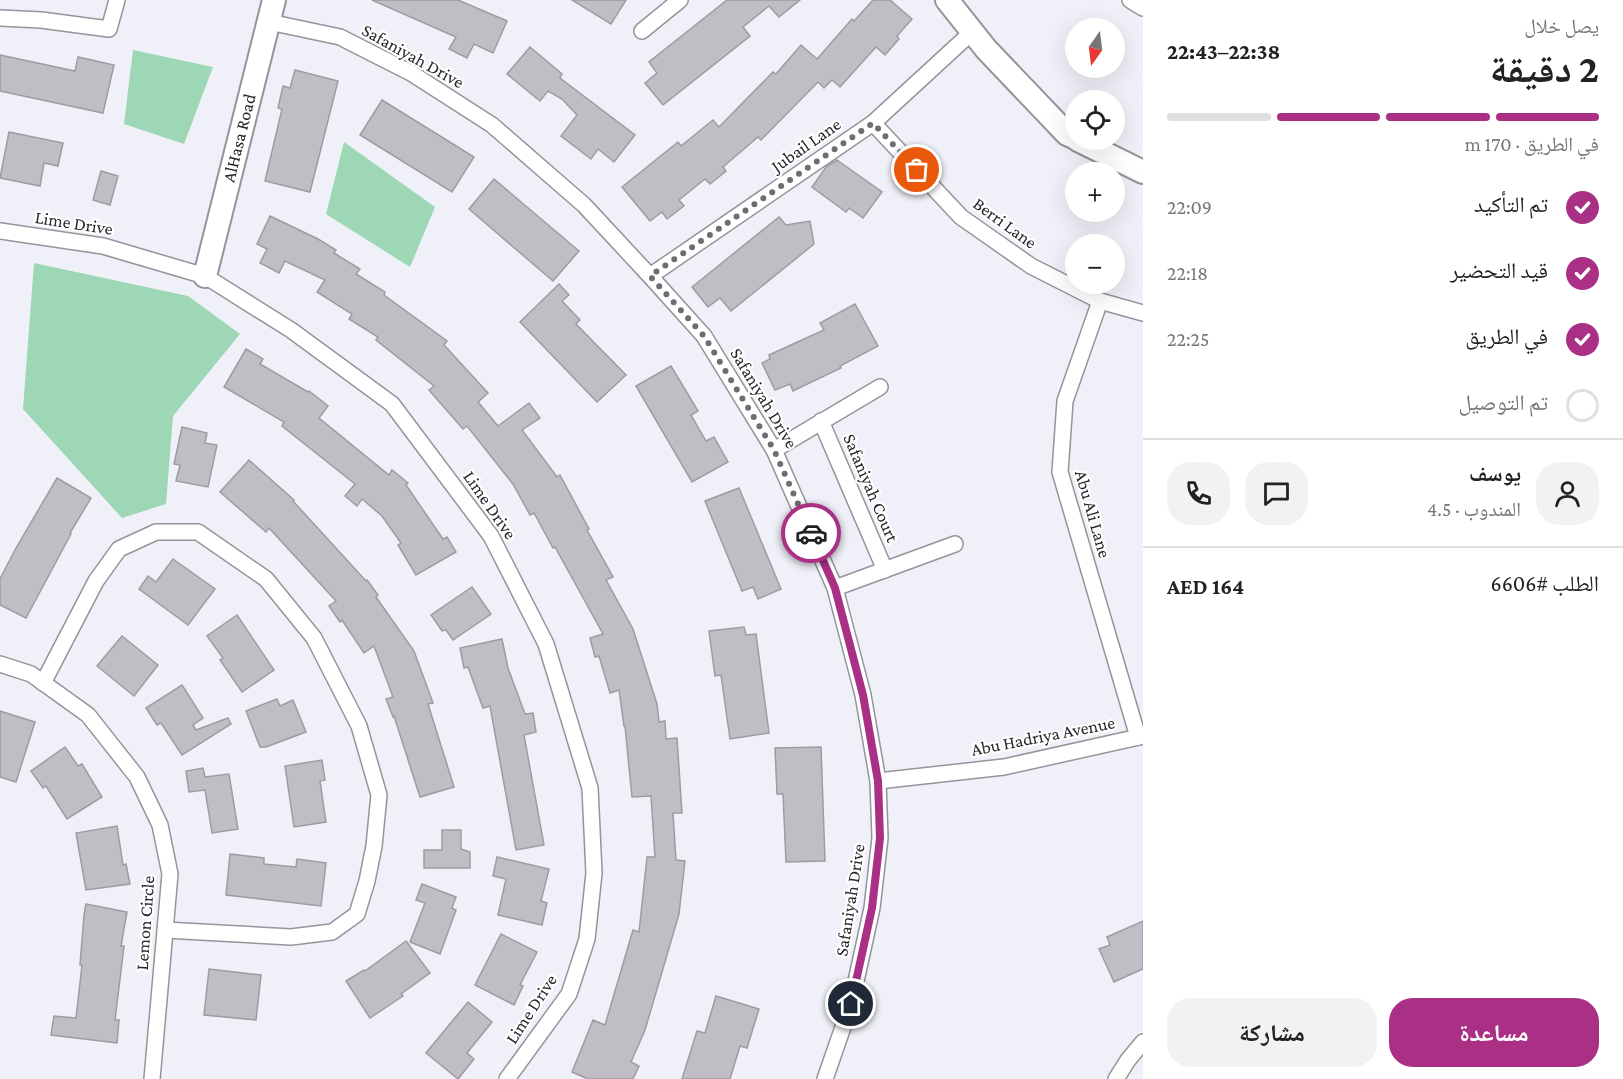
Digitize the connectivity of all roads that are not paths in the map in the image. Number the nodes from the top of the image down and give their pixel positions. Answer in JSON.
{"nodes":[{"id":1,"x":117,"y":0,"type":"edge"},
{"id":2,"x":274,"y":0,"type":"edge"},
{"id":3,"x":680,"y":0,"type":"edge"},
{"id":4,"x":947,"y":0,"type":"edge"},
{"id":5,"x":1130,"y":0,"type":"edge"},
{"id":6,"x":1143,"y":8,"type":"edge"},
{"id":7,"x":0,"y":18,"type":"edge"},
{"id":8,"x":268,"y":22,"type":"junction"},
{"id":9,"x":642,"y":31,"type":"dead end"},
{"id":10,"x":972,"y":32,"type":"junction"},
{"id":11,"x":873,"y":123,"type":"junction"},
{"id":12,"x":1065,"y":133,"type":"edge"},
{"id":13,"x":1098,"y":150,"type":"edge"},
{"id":14,"x":1143,"y":172,"type":"edge"},
{"id":15,"x":0,"y":231,"type":"edge"},
{"id":16,"x":204,"y":276,"type":"junction"},
{"id":17,"x":650,"y":276,"type":"junction"},
{"id":18,"x":1100,"y":301,"type":"junction"},
{"id":19,"x":1143,"y":313,"type":"edge"},
{"id":20,"x":880,"y":387,"type":"dead end"},
{"id":21,"x":821,"y":421,"type":"junction"},
{"id":22,"x":774,"y":450,"type":"junction"},
{"id":23,"x":955,"y":544,"type":"dead end"},
{"id":24,"x":885,"y":570,"type":"junction"},
{"id":25,"x":835,"y":588,"type":"junction"},
{"id":26,"x":0,"y":664,"type":"edge"},
{"id":27,"x":37,"y":678,"type":"junction"},
{"id":28,"x":1141,"y":737,"type":"edge"},
{"id":29,"x":878,"y":781,"type":"junction"},
{"id":30,"x":165,"y":930,"type":"junction"},
{"id":31,"x":1143,"y":1042,"type":"edge"},
{"id":32,"x":152,"y":1079,"type":"edge"},
{"id":33,"x":507,"y":1079,"type":"edge"},
{"id":34,"x":825,"y":1079,"type":"edge"},
{"id":35,"x":1116,"y":1079,"type":"edge"}],
"edges":[{"from":1,"to":7,"type":"street"},
{"from":2,"to":8,"type":"main road","name":"AlHasa Road"},
{"from":3,"to":9,"type":"street"},
{"from":4,"to":10,"type":"main road"},
{"from":5,"to":6,"type":"street"},
{"from":8,"to":16,"type":"main road","name":"AlHasa Road"},
{"from":8,"to":17,"type":"street","name":"Safaniyah Drive"},
{"from":10,"to":11,"type":"street","name":"Jubail Lane"},
{"from":10,"to":12,"type":"main road"},
{"from":11,"to":17,"type":"street","name":"Jubail Lane"},
{"from":11,"to":18,"type":"street","name":"Berri Lane"},
{"from":13,"to":14,"type":"main road"},
{"from":15,"to":16,"type":"street","name":"Lime Drive"},
{"from":16,"to":33,"type":"street","name":"Lime Drive"},
{"from":17,"to":22,"type":"street","name":"Safaniyah Drive"},
{"from":18,"to":19,"type":"street","name":"Berri Lane"},
{"from":18,"to":28,"type":"street","name":"Abu Ali Lane"},
{"from":20,"to":21,"type":"street","name":"Safaniyah Court"},
{"from":21,"to":22,"type":"street","name":"Safaniyah Court"},
{"from":21,"to":24,"type":"street","name":"Safaniyah Court"},
{"from":22,"to":25,"type":"street","name":"Safaniyah Drive"},
{"from":23,"to":24,"type":"street","name":"Safaniyah Court"},
{"from":24,"to":25,"type":"street","name":"Safaniyah Court"},
{"from":25,"to":29,"type":"street","name":"Safaniyah Drive"},
{"from":26,"to":27,"type":"street","name":"Lemon Circle"},
{"from":27,"to":30,"type":"street","name":"Lemon Circle"},
{"from":27,"to":30,"type":"street"},
{"from":28,"to":29,"type":"street","name":"Abu Hadriya Avenue"},
{"from":29,"to":34,"type":"street","name":"Safaniyah Drive"},
{"from":30,"to":32,"type":"street","name":"Lemon Circle"},
{"from":31,"to":35,"type":"street"}]}
